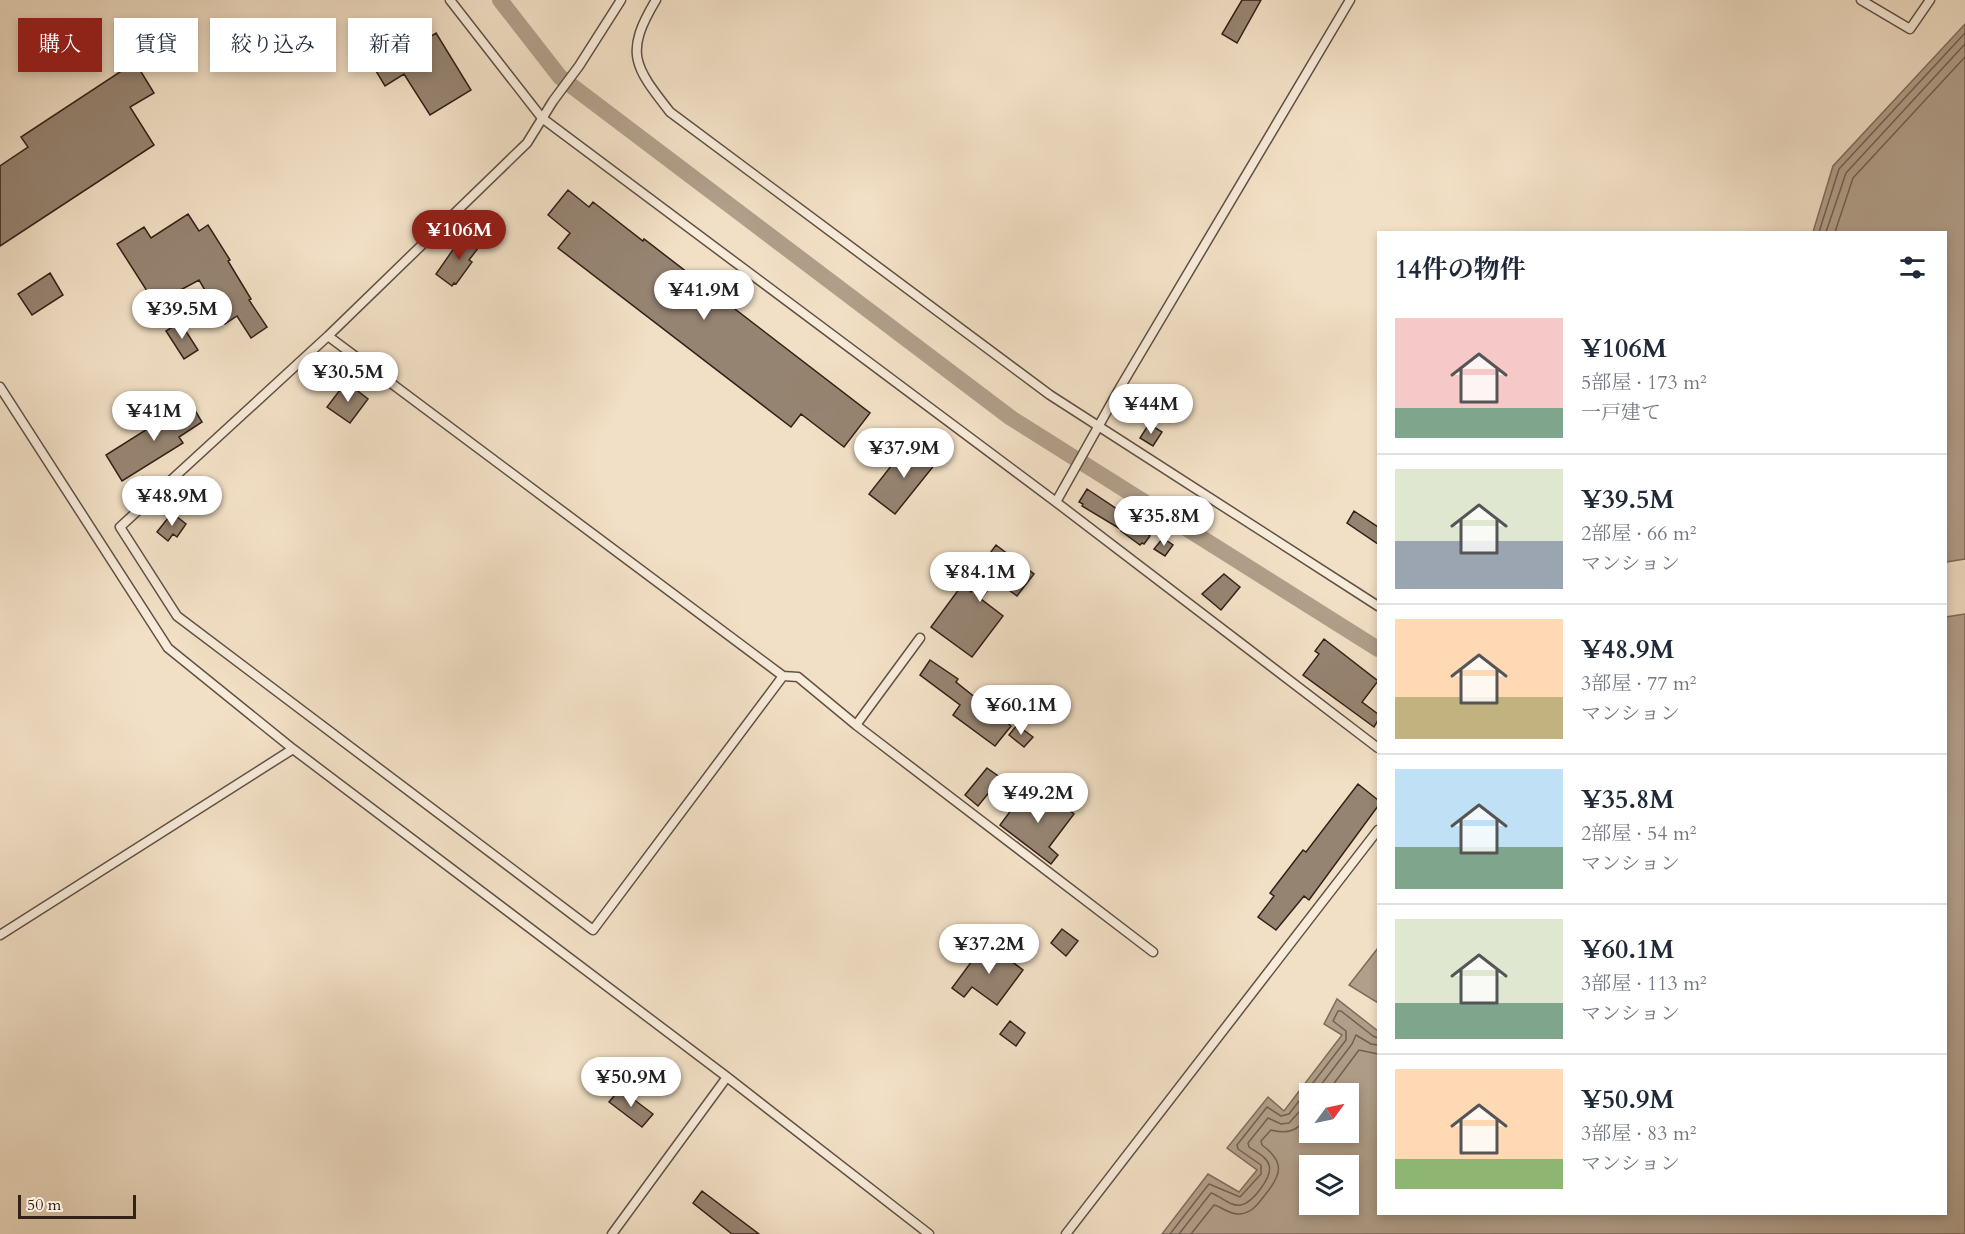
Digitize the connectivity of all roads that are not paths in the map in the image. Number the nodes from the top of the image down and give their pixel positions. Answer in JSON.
{"nodes":[{"id":1,"x":450,"y":0,"type":"edge"},
{"id":2,"x":621,"y":0,"type":"edge"},
{"id":3,"x":656,"y":0,"type":"edge"},
{"id":4,"x":1350,"y":0,"type":"edge"},
{"id":5,"x":1861,"y":0,"type":"edge"},
{"id":6,"x":1930,"y":0,"type":"edge"},
{"id":7,"x":542,"y":118,"type":"junction"},
{"id":8,"x":328,"y":336,"type":"junction"},
{"id":9,"x":0,"y":387,"type":"edge"},
{"id":10,"x":1098,"y":427,"type":"junction"},
{"id":11,"x":1057,"y":500,"type":"junction"},
{"id":12,"x":1377,"y":605,"type":"edge"},
{"id":13,"x":920,"y":638,"type":"dead end"},
{"id":14,"x":783,"y":676,"type":"junction"},
{"id":15,"x":856,"y":725,"type":"junction"},
{"id":16,"x":1377,"y":747,"type":"edge"},
{"id":17,"x":293,"y":749,"type":"junction"},
{"id":18,"x":1377,"y":831,"type":"edge"},
{"id":19,"x":0,"y":934,"type":"edge"},
{"id":20,"x":1153,"y":952,"type":"dead end"},
{"id":21,"x":727,"y":1077,"type":"junction"},
{"id":22,"x":612,"y":1234,"type":"edge"},
{"id":23,"x":929,"y":1234,"type":"edge"},
{"id":24,"x":1066,"y":1234,"type":"edge"}],
"edges":[{"from":1,"to":7,"type":"lane"},
{"from":2,"to":7,"type":"lane"},
{"from":3,"to":10,"type":"lane"},
{"from":4,"to":10,"type":"lane"},
{"from":5,"to":6,"type":"lane"},
{"from":7,"to":8,"type":"lane"},
{"from":7,"to":11,"type":"lane"},
{"from":8,"to":14,"type":"lane"},
{"from":8,"to":14,"type":"lane"},
{"from":9,"to":17,"type":"lane"},
{"from":10,"to":11,"type":"lane"},
{"from":10,"to":12,"type":"lane"},
{"from":11,"to":16,"type":"lane"},
{"from":13,"to":15,"type":"lane"},
{"from":14,"to":15,"type":"lane"},
{"from":15,"to":20,"type":"lane"},
{"from":17,"to":19,"type":"lane"},
{"from":17,"to":21,"type":"lane"},
{"from":18,"to":24,"type":"lane"},
{"from":21,"to":22,"type":"lane"},
{"from":21,"to":23,"type":"lane"}]}
